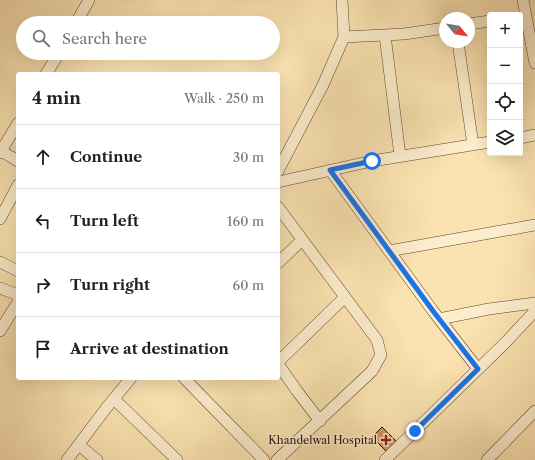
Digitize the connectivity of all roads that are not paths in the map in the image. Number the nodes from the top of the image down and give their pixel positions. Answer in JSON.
{"nodes":[{"id":1,"x":90,"y":0,"type":"edge"},
{"id":2,"x":342,"y":0,"type":"edge"},
{"id":3,"x":523,"y":0,"type":"edge"},
{"id":4,"x":523,"y":12,"type":"edge"},
{"id":5,"x":80,"y":16,"type":"edge"},
{"id":6,"x":523,"y":16,"type":"edge"},
{"id":7,"x":487,"y":21,"type":"edge"},
{"id":8,"x":475,"y":23,"type":"edge"},
{"id":9,"x":439,"y":29,"type":"edge"},
{"id":10,"x":385,"y":35,"type":"junction"},
{"id":11,"x":344,"y":37,"type":"junction"},
{"id":12,"x":459,"y":48,"type":"edge"},
{"id":13,"x":55,"y":60,"type":"edge"},
{"id":14,"x":535,"y":63,"type":"edge"},
{"id":15,"x":51,"y":72,"type":"edge"},
{"id":16,"x":16,"y":126,"type":"edge"},
{"id":17,"x":535,"y":135,"type":"edge"},
{"id":18,"x":523,"y":137,"type":"edge"},
{"id":19,"x":487,"y":143,"type":"edge"},
{"id":20,"x":474,"y":145,"type":"junction"},
{"id":21,"x":1,"y":152,"type":"edge"},
{"id":22,"x":400,"y":156,"type":"junction"},
{"id":23,"x":16,"y":160,"type":"edge"},
{"id":24,"x":280,"y":167,"type":"edge"},
{"id":25,"x":330,"y":170,"type":"junction"},
{"id":26,"x":280,"y":182,"type":"edge"},
{"id":27,"x":16,"y":189,"type":"edge"},
{"id":28,"x":280,"y":210,"type":"edge"},
{"id":29,"x":0,"y":219,"type":"edge"},
{"id":30,"x":535,"y":225,"type":"edge"},
{"id":31,"x":302,"y":240,"type":"junction"},
{"id":32,"x":389,"y":251,"type":"junction"},
{"id":33,"x":280,"y":261,"type":"edge"},
{"id":34,"x":0,"y":262,"type":"edge"},
{"id":35,"x":16,"y":270,"type":"edge"},
{"id":36,"x":0,"y":288,"type":"edge"},
{"id":37,"x":16,"y":294,"type":"edge"},
{"id":38,"x":345,"y":298,"type":"junction"},
{"id":39,"x":535,"y":303,"type":"edge"},
{"id":40,"x":16,"y":305,"type":"edge"},
{"id":41,"x":535,"y":311,"type":"edge"},
{"id":42,"x":439,"y":319,"type":"junction"},
{"id":43,"x":0,"y":331,"type":"edge"},
{"id":44,"x":280,"y":361,"type":"edge"},
{"id":45,"x":280,"y":366,"type":"edge"},
{"id":46,"x":478,"y":369,"type":"junction"},
{"id":47,"x":129,"y":380,"type":"edge"},
{"id":48,"x":186,"y":380,"type":"edge"},
{"id":49,"x":114,"y":399,"type":"junction"},
{"id":50,"x":533,"y":416,"type":"edge"},
{"id":51,"x":320,"y":421,"type":"junction"},
{"id":52,"x":79,"y":444,"type":"junction"},
{"id":53,"x":489,"y":459,"type":"edge"},
{"id":54,"x":67,"y":460,"type":"edge"},
{"id":55,"x":97,"y":460,"type":"edge"},
{"id":56,"x":177,"y":460,"type":"edge"},
{"id":57,"x":264,"y":460,"type":"edge"},
{"id":58,"x":277,"y":460,"type":"edge"},
{"id":59,"x":385,"y":460,"type":"edge"}],
"edges":[{"from":1,"to":5,"type":"street"},
{"from":2,"to":11,"type":"street"},
{"from":3,"to":4,"type":"street"},
{"from":6,"to":14,"type":"street"},
{"from":7,"to":8,"type":"street"},
{"from":9,"to":10,"type":"street"},
{"from":10,"to":11,"type":"street"},
{"from":10,"to":22,"type":"street"},
{"from":11,"to":24,"type":"street"},
{"from":12,"to":20,"type":"street"},
{"from":13,"to":15,"type":"street"},
{"from":16,"to":21,"type":"street"},
{"from":17,"to":18,"type":"street"},
{"from":19,"to":20,"type":"street"},
{"from":20,"to":22,"type":"street"},
{"from":21,"to":23,"type":"street"},
{"from":22,"to":25,"type":"street"},
{"from":25,"to":26,"type":"street"},
{"from":25,"to":32,"type":"street"},
{"from":27,"to":29,"type":"street"},
{"from":28,"to":31,"type":"street"},
{"from":30,"to":32,"type":"street"},
{"from":31,"to":33,"type":"street"},
{"from":31,"to":38,"type":"street"},
{"from":32,"to":42,"type":"street"},
{"from":34,"to":35,"type":"street"},
{"from":36,"to":37,"type":"street"},
{"from":38,"to":44,"type":"street"},
{"from":38,"to":51,"type":"street"},
{"from":39,"to":42,"type":"street"},
{"from":40,"to":43,"type":"street"},
{"from":41,"to":46,"type":"street"},
{"from":42,"to":46,"type":"street"},
{"from":45,"to":51,"type":"street"},
{"from":46,"to":59,"type":"street"},
{"from":47,"to":49,"type":"street"},
{"from":48,"to":57,"type":"street"},
{"from":49,"to":52,"type":"street"},
{"from":49,"to":56,"type":"street"},
{"from":50,"to":53,"type":"street"},
{"from":51,"to":58,"type":"street"},
{"from":52,"to":54,"type":"street"},
{"from":52,"to":55,"type":"street"}]}
